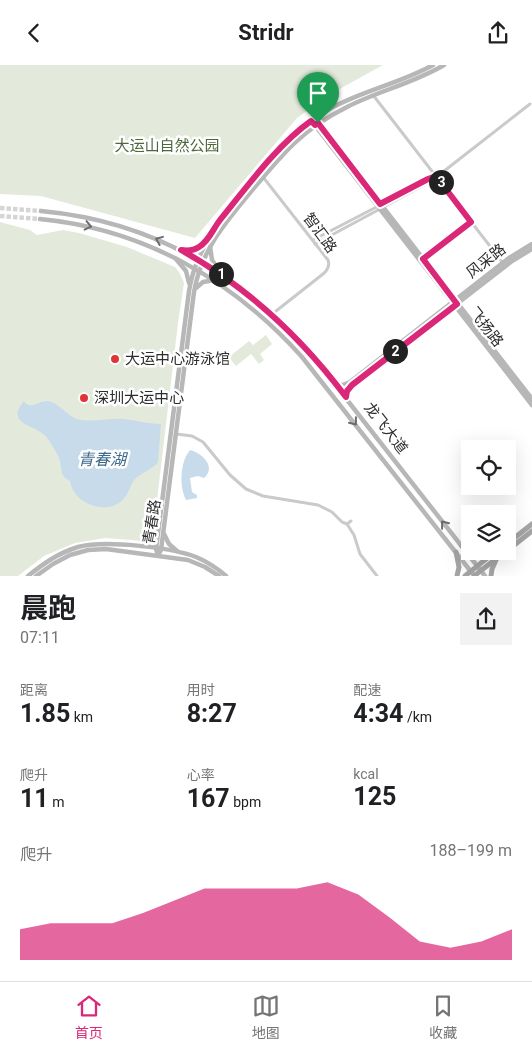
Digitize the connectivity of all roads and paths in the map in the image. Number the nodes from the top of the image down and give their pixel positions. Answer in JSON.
{"nodes":[{"id":1,"x":433,"y":65,"type":"edge"},
{"id":2,"x":444,"y":65,"type":"edge"},
{"id":3,"x":373,"y":95,"type":"junction"},
{"id":4,"x":530,"y":104,"type":"dead end"},
{"id":5,"x":313,"y":120,"type":"junction"},
{"id":6,"x":316,"y":124,"type":"junction"},
{"id":7,"x":436,"y":176,"type":"junction"},
{"id":8,"x":263,"y":177,"type":"junction"},
{"id":9,"x":380,"y":207,"type":"junction"},
{"id":10,"x":41,"y":211,"type":"tunnel mouth"},
{"id":11,"x":40,"y":219,"type":"tunnel mouth"},
{"id":12,"x":471,"y":222,"type":"junction"},
{"id":13,"x":312,"y":240,"type":"junction"},
{"id":14,"x":208,"y":243,"type":"junction"},
{"id":15,"x":315,"y":244,"type":"junction"},
{"id":16,"x":532,"y":244,"type":"edge"},
{"id":17,"x":532,"y":249,"type":"edge"},
{"id":18,"x":181,"y":250,"type":"junction"},
{"id":19,"x":174,"y":257,"type":"junction"},
{"id":20,"x":197,"y":259,"type":"junction"},
{"id":21,"x":423,"y":259,"type":"junction"},
{"id":22,"x":202,"y":262,"type":"junction"},
{"id":23,"x":503,"y":263,"type":"junction"},
{"id":24,"x":194,"y":267,"type":"junction"},
{"id":25,"x":199,"y":271,"type":"junction"},
{"id":26,"x":223,"y":276,"type":"junction"},
{"id":27,"x":215,"y":280,"type":"junction"},
{"id":28,"x":190,"y":284,"type":"junction"},
{"id":29,"x":194,"y":292,"type":"junction"},
{"id":30,"x":455,"y":304,"type":"junction"},
{"id":31,"x":271,"y":315,"type":"junction"},
{"id":32,"x":336,"y":385,"type":"junction"},
{"id":33,"x":346,"y":397,"type":"junction"},
{"id":34,"x":532,"y":399,"type":"edge"},
{"id":35,"x":532,"y":405,"type":"edge"},
{"id":36,"x":176,"y":434,"type":"junction"},
{"id":37,"x":532,"y":524,"type":"edge"},
{"id":38,"x":532,"y":531,"type":"edge"},
{"id":39,"x":161,"y":533,"type":"junction"},
{"id":40,"x":516,"y":537,"type":"edge"},
{"id":41,"x":516,"y":544,"type":"edge"},
{"id":42,"x":461,"y":545,"type":"edge"},
{"id":43,"x":138,"y":547,"type":"junction"},
{"id":44,"x":159,"y":549,"type":"junction"},
{"id":45,"x":178,"y":552,"type":"junction"},
{"id":46,"x":456,"y":552,"type":"junction"},
{"id":47,"x":158,"y":555,"type":"junction"},
{"id":48,"x":473,"y":560,"type":"edge"},
{"id":49,"x":489,"y":560,"type":"edge"},
{"id":50,"x":494,"y":560,"type":"edge"},
{"id":51,"x":479,"y":568,"type":"junction"},
{"id":52,"x":473,"y":575,"type":"edge"},
{"id":53,"x":28,"y":576,"type":"edge"},
{"id":54,"x":36,"y":576,"type":"edge"},
{"id":55,"x":218,"y":576,"type":"edge"},
{"id":56,"x":226,"y":576,"type":"edge"},
{"id":57,"x":376,"y":576,"type":"edge"},
{"id":58,"x":457,"y":576,"type":"edge"},
{"id":59,"x":464,"y":576,"type":"edge"},
{"id":60,"x":485,"y":576,"type":"edge"},
{"id":61,"x":491,"y":576,"type":"edge"}],
"edges":[{"from":1,"to":5,"type":"street","name":"青春路"},
{"from":2,"to":3,"type":"street","name":"青春路"},
{"from":3,"to":6,"type":"street","name":"青春路"},
{"from":3,"to":7,"type":"street"},
{"from":4,"to":7,"type":"street"},
{"from":5,"to":6,"type":"street","name":"飞扬路"},
{"from":5,"to":14,"type":"street","name":"青春路"},
{"from":6,"to":8,"type":"street","name":"青春路"},
{"from":6,"to":9,"type":"street","name":"飞扬路"},
{"from":7,"to":9,"type":"street"},
{"from":7,"to":12,"type":"street"},
{"from":8,"to":13,"type":"street","name":"智汇路"},
{"from":8,"to":14,"type":"street","name":"青春路"},
{"from":9,"to":13,"type":"street"},
{"from":9,"to":15,"type":"street"},
{"from":9,"to":21,"type":"street","name":"飞扬路"},
{"from":9,"to":30,"type":"street","name":"飞扬路"},
{"from":18,"to":10,"type":"street","name":"龙飞大道","one_way":true},
{"from":11,"to":19,"type":"street","name":"龙飞大道","one_way":true},
{"from":12,"to":21,"type":"street"},
{"from":12,"to":23,"type":"street"},
{"from":13,"to":15,"type":"street","name":"智汇路"},
{"from":14,"to":18,"type":"street"},
{"from":14,"to":20,"type":"street","name":"青春路"},
{"from":14,"to":22,"type":"street","name":"青春路"},
{"from":14,"to":26,"type":"street"},
{"from":15,"to":31,"type":"street","name":"智汇路"},
{"from":16,"to":23,"type":"street","name":"风采路"},
{"from":17,"to":30,"type":"street","name":"风采路"},
{"from":18,"to":20,"type":"street","name":"龙飞大道"},
{"from":19,"to":24,"type":"street","name":"龙飞大道"},
{"from":19,"to":28,"type":"street"},
{"from":20,"to":22,"type":"street","name":"龙飞大道"},
{"from":20,"to":24,"type":"street","name":"青春路"},
{"from":21,"to":30,"type":"street","name":"飞扬路"},
{"from":22,"to":25,"type":"street","name":"青春路"},
{"from":22,"to":26,"type":"street","name":"龙飞大道"},
{"from":23,"to":30,"type":"street","name":"风采路"},
{"from":24,"to":25,"type":"street","name":"龙飞大道"},
{"from":24,"to":28,"type":"street","name":"青春路"},
{"from":25,"to":27,"type":"street","name":"龙飞大道"},
{"from":25,"to":29,"type":"street","name":"青春路"},
{"from":26,"to":31,"type":"street","name":"龙飞大道"},
{"from":27,"to":29,"type":"street"},
{"from":27,"to":46,"type":"street","name":"龙飞大道","one_way":true},
{"from":28,"to":39,"type":"street","name":"青春路"},
{"from":29,"to":36,"type":"street","name":"青春路"},
{"from":30,"to":32,"type":"street","name":"风采路"},
{"from":30,"to":33,"type":"street","name":"风采路"},
{"from":30,"to":34,"type":"street","name":"飞扬路"},
{"from":30,"to":35,"type":"street","name":"飞扬路"},
{"from":31,"to":32,"type":"street","name":"龙飞大道"},
{"from":32,"to":33,"type":"street","name":"龙飞大道"},
{"from":42,"to":33,"type":"street","name":"龙飞大道","one_way":true},
{"from":36,"to":39,"type":"street","name":"青春路"},
{"from":36,"to":57,"type":"street"},
{"from":37,"to":40,"type":"main road"},
{"from":38,"to":41,"type":"main road"},
{"from":39,"to":43,"type":"street"},
{"from":39,"to":44,"type":"street","name":"青春路"},
{"from":39,"to":45,"type":"street"},
{"from":43,"to":44,"type":"street"},
{"from":43,"to":53,"type":"street"},
{"from":44,"to":45,"type":"street"},
{"from":44,"to":47,"type":"street","name":"青春路"},
{"from":45,"to":56,"type":"street"},
{"from":46,"to":52,"type":"street","name":"龙飞大道"},
{"from":46,"to":58,"type":"main road"},
{"from":47,"to":54,"type":"street"},
{"from":47,"to":55,"type":"street"},
{"from":48,"to":51,"type":"street","name":"龙飞大道"},
{"from":49,"to":51,"type":"main road"},
{"from":50,"to":61,"type":"main road"},
{"from":51,"to":52,"type":"main road"},
{"from":51,"to":60,"type":"street","name":"龙飞大道"},
{"from":52,"to":59,"type":"main road"}]}
